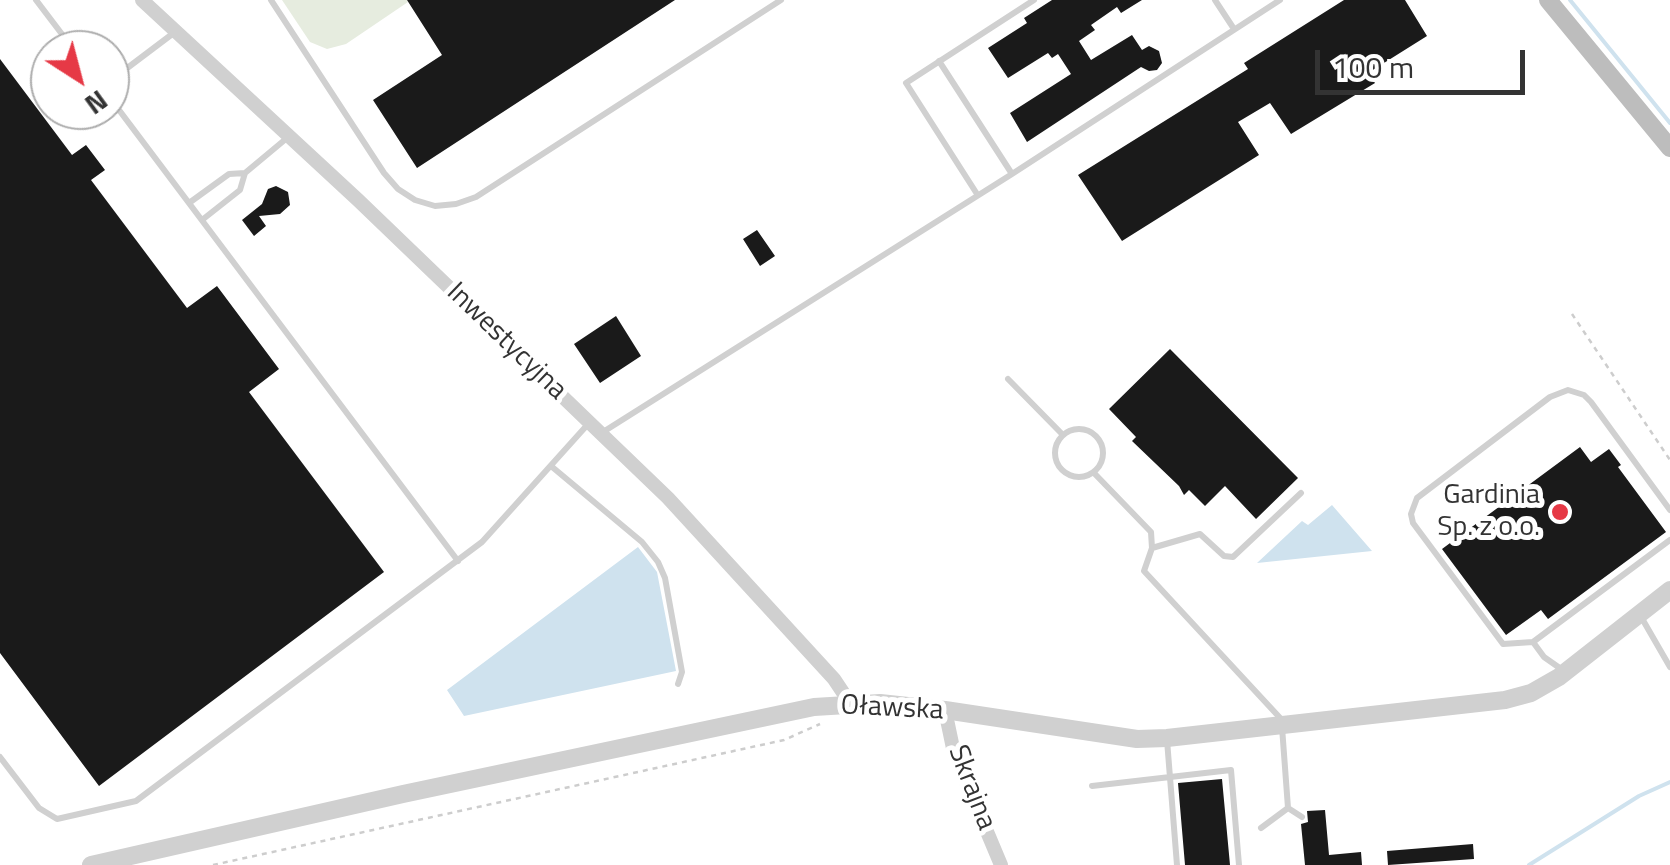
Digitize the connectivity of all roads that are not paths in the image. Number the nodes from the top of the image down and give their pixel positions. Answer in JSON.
{"nodes":[{"id":1,"x":36,"y":0,"type":"edge"},
{"id":2,"x":142,"y":0,"type":"edge"},
{"id":3,"x":271,"y":0,"type":"edge"},
{"id":4,"x":780,"y":0,"type":"edge"},
{"id":5,"x":1034,"y":0,"type":"edge"},
{"id":6,"x":1216,"y":0,"type":"edge"},
{"id":7,"x":1280,"y":0,"type":"edge"},
{"id":8,"x":1548,"y":0,"type":"edge"},
{"id":9,"x":1234,"y":29,"type":"junction"},
{"id":10,"x":59,"y":30,"type":"edge"},
{"id":11,"x":176,"y":32,"type":"junction"},
{"id":12,"x":939,"y":62,"type":"junction"},
{"id":13,"x":130,"y":66,"type":"edge"},
{"id":14,"x":130,"y":125,"type":"edge"},
{"id":15,"x":288,"y":137,"type":"junction"},
{"id":16,"x":1670,"y":148,"type":"edge"},
{"id":17,"x":245,"y":174,"type":"junction"},
{"id":18,"x":1012,"y":174,"type":"junction"},
{"id":19,"x":977,"y":194,"type":"junction"},
{"id":20,"x":189,"y":204,"type":"junction"},
{"id":21,"x":202,"y":220,"type":"junction"},
{"id":22,"x":1008,"y":379,"type":"dead end"},
{"id":23,"x":596,"y":427,"type":"junction"},
{"id":24,"x":1063,"y":435,"type":"junction"},
{"id":25,"x":550,"y":466,"type":"junction"},
{"id":26,"x":1094,"y":472,"type":"junction"},
{"id":27,"x":1301,"y":492,"type":"dead end"},
{"id":28,"x":1670,"y":510,"type":"edge"},
{"id":29,"x":1670,"y":540,"type":"edge"},
{"id":30,"x":1152,"y":548,"type":"junction"},
{"id":31,"x":458,"y":561,"type":"junction"},
{"id":32,"x":1670,"y":590,"type":"edge"},
{"id":33,"x":1639,"y":614,"type":"junction"},
{"id":34,"x":1533,"y":642,"type":"junction"},
{"id":35,"x":1670,"y":667,"type":"edge"},
{"id":36,"x":1565,"y":672,"type":"junction"},
{"id":37,"x":678,"y":684,"type":"dead end"},
{"id":38,"x":850,"y":703,"type":"junction"},
{"id":39,"x":946,"y":710,"type":"junction"},
{"id":40,"x":1284,"y":725,"type":"junction"},
{"id":41,"x":1167,"y":738,"type":"junction"},
{"id":42,"x":0,"y":756,"type":"edge"},
{"id":43,"x":1170,"y":776,"type":"junction"},
{"id":44,"x":1092,"y":786,"type":"dead end"},
{"id":45,"x":1288,"y":808,"type":"junction"},
{"id":46,"x":1302,"y":816,"type":"dead end"},
{"id":47,"x":1261,"y":828,"type":"dead end"},
{"id":48,"x":91,"y":865,"type":"edge"},
{"id":49,"x":1000,"y":865,"type":"edge"},
{"id":50,"x":1177,"y":865,"type":"edge"},
{"id":51,"x":1239,"y":865,"type":"edge"}],
"edges":[{"from":1,"to":10,"type":"lane"},
{"from":2,"to":11,"type":"street","name":"Inwestycyjna"},
{"from":3,"to":4,"type":"lane"},
{"from":5,"to":12,"type":"lane"},
{"from":6,"to":9,"type":"lane"},
{"from":7,"to":9,"type":"lane"},
{"from":8,"to":16,"type":"main road"},
{"from":9,"to":18,"type":"lane"},
{"from":11,"to":13,"type":"lane"},
{"from":11,"to":15,"type":"street","name":"Inwestycyjna"},
{"from":12,"to":18,"type":"lane"},
{"from":12,"to":19,"type":"lane"},
{"from":14,"to":20,"type":"lane"},
{"from":15,"to":17,"type":"lane"},
{"from":15,"to":23,"type":"street","name":"Inwestycyjna"},
{"from":17,"to":20,"type":"lane"},
{"from":17,"to":21,"type":"lane"},
{"from":18,"to":19,"type":"lane"},
{"from":19,"to":23,"type":"lane"},
{"from":20,"to":21,"type":"lane"},
{"from":21,"to":31,"type":"lane"},
{"from":22,"to":24,"type":"lane"},
{"from":23,"to":25,"type":"lane"},
{"from":23,"to":38,"type":"street","name":"Inwestycyjna"},
{"from":24,"to":26,"type":"lane"},
{"from":24,"to":26,"type":"lane"},
{"from":25,"to":31,"type":"lane"},
{"from":25,"to":37,"type":"lane"},
{"from":26,"to":30,"type":"lane"},
{"from":27,"to":30,"type":"lane"},
{"from":28,"to":34,"type":"lane"},
{"from":29,"to":34,"type":"lane"},
{"from":30,"to":40,"type":"lane"},
{"from":31,"to":42,"type":"lane"},
{"from":32,"to":33,"type":"street","name":"Oławska"},
{"from":33,"to":35,"type":"lane"},
{"from":33,"to":36,"type":"street","name":"Oławska"},
{"from":34,"to":36,"type":"lane"},
{"from":36,"to":40,"type":"street","name":"Oławska"},
{"from":38,"to":39,"type":"street","name":"Oławska"},
{"from":38,"to":48,"type":"street","name":"Oławska"},
{"from":39,"to":41,"type":"street","name":"Oławska"},
{"from":39,"to":49,"type":"street","name":"Skrajna"},
{"from":40,"to":41,"type":"street","name":"Oławska"},
{"from":40,"to":45,"type":"lane"},
{"from":41,"to":43,"type":"lane"},
{"from":43,"to":44,"type":"lane"},
{"from":43,"to":50,"type":"lane"},
{"from":43,"to":51,"type":"lane"},
{"from":45,"to":46,"type":"lane"},
{"from":45,"to":47,"type":"lane"}]}
